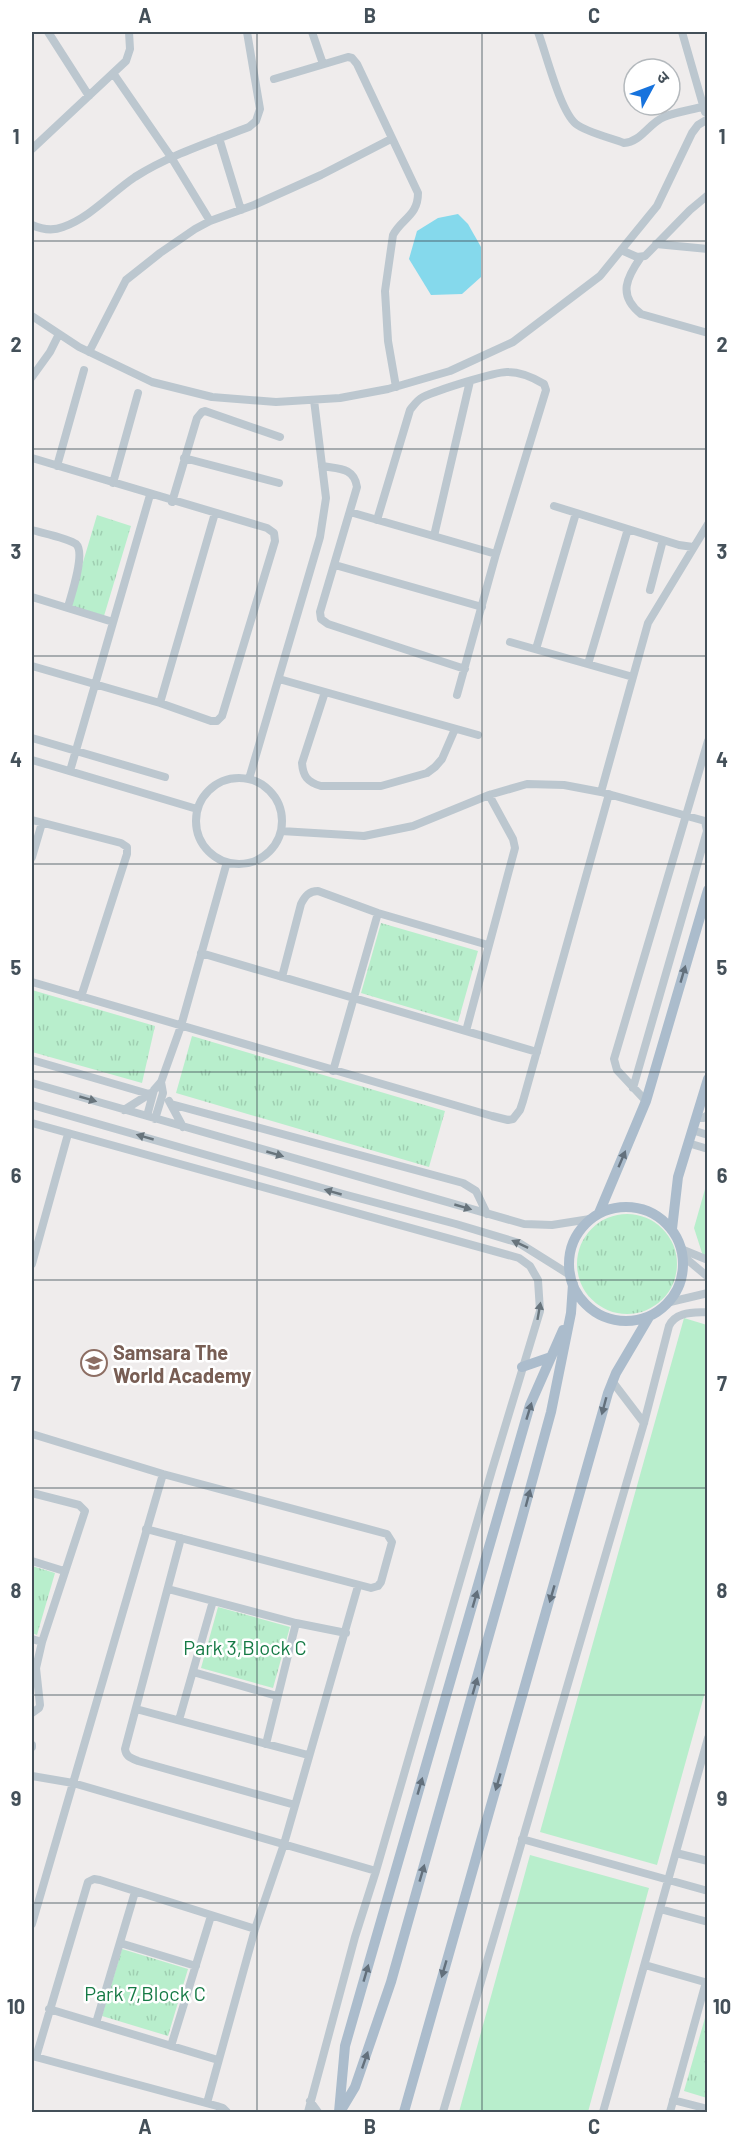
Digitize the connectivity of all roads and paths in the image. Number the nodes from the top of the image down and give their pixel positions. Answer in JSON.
{"nodes":[{"id":1,"x":48,"y":32,"type":"edge"},
{"id":2,"x":129,"y":32,"type":"edge"},
{"id":3,"x":247,"y":32,"type":"edge"},
{"id":4,"x":312,"y":32,"type":"edge"},
{"id":5,"x":538,"y":32,"type":"edge"},
{"id":6,"x":682,"y":32,"type":"edge"},
{"id":7,"x":323,"y":64,"type":"junction"},
{"id":8,"x":113,"y":73,"type":"junction"},
{"id":9,"x":274,"y":79,"type":"dead end"},
{"id":10,"x":88,"y":96,"type":"junction"},
{"id":11,"x":702,"y":107,"type":"junction"},
{"id":12,"x":708,"y":118,"type":"edge"},
{"id":13,"x":219,"y":138,"type":"junction"},
{"id":14,"x":391,"y":139,"type":"junction"},
{"id":15,"x":32,"y":149,"type":"edge"},
{"id":16,"x":171,"y":157,"type":"junction"},
{"id":17,"x":708,"y":195,"type":"edge"},
{"id":18,"x":241,"y":210,"type":"junction"},
{"id":19,"x":210,"y":221,"type":"junction"},
{"id":20,"x":32,"y":225,"type":"edge"},
{"id":21,"x":656,"y":244,"type":"junction"},
{"id":22,"x":708,"y":249,"type":"edge"},
{"id":23,"x":621,"y":250,"type":"junction"},
{"id":24,"x":641,"y":257,"type":"junction"},
{"id":25,"x":32,"y":316,"type":"edge"},
{"id":26,"x":708,"y":333,"type":"edge"},
{"id":27,"x":59,"y":334,"type":"junction"},
{"id":28,"x":89,"y":352,"type":"junction"},
{"id":29,"x":84,"y":370,"type":"dead end"},
{"id":30,"x":32,"y":377,"type":"edge"},
{"id":31,"x":470,"y":381,"type":"junction"},
{"id":32,"x":396,"y":387,"type":"junction"},
{"id":33,"x":138,"y":393,"type":"dead end"},
{"id":34,"x":314,"y":400,"type":"junction"},
{"id":35,"x":280,"y":437,"type":"dead end"},
{"id":36,"x":32,"y":458,"type":"edge"},
{"id":37,"x":184,"y":458,"type":"junction"},
{"id":38,"x":322,"y":465,"type":"junction"},
{"id":39,"x":57,"y":466,"type":"junction"},
{"id":40,"x":113,"y":483,"type":"junction"},
{"id":41,"x":279,"y":483,"type":"dead end"},
{"id":42,"x":150,"y":495,"type":"junction"},
{"id":43,"x":172,"y":502,"type":"junction"},
{"id":44,"x":554,"y":506,"type":"dead end"},
{"id":45,"x":350,"y":512,"type":"junction"},
{"id":46,"x":215,"y":513,"type":"junction"},
{"id":47,"x":576,"y":513,"type":"junction"},
{"id":48,"x":377,"y":520,"type":"junction"},
{"id":49,"x":708,"y":524,"type":"edge"},
{"id":50,"x":628,"y":529,"type":"junction"},
{"id":51,"x":32,"y":530,"type":"edge"},
{"id":52,"x":434,"y":536,"type":"junction"},
{"id":53,"x":663,"y":540,"type":"junction"},
{"id":54,"x":693,"y":547,"type":"junction"},
{"id":55,"x":496,"y":555,"type":"junction"},
{"id":56,"x":335,"y":565,"type":"junction"},
{"id":57,"x":650,"y":590,"type":"dead end"},
{"id":58,"x":32,"y":597,"type":"edge"},
{"id":59,"x":68,"y":607,"type":"junction"},
{"id":60,"x":482,"y":608,"type":"junction"},
{"id":61,"x":113,"y":622,"type":"junction"},
{"id":62,"x":510,"y":642,"type":"dead end"},
{"id":63,"x":536,"y":650,"type":"junction"},
{"id":64,"x":588,"y":664,"type":"junction"},
{"id":65,"x":32,"y":666,"type":"edge"},
{"id":66,"x":465,"y":669,"type":"junction"},
{"id":67,"x":633,"y":677,"type":"junction"},
{"id":68,"x":279,"y":679,"type":"junction"},
{"id":69,"x":96,"y":684,"type":"junction"},
{"id":70,"x":325,"y":692,"type":"junction"},
{"id":71,"x":457,"y":695,"type":"dead end"},
{"id":72,"x":160,"y":703,"type":"junction"},
{"id":73,"x":455,"y":729,"type":"junction"},
{"id":74,"x":478,"y":735,"type":"dead end"},
{"id":75,"x":32,"y":738,"type":"edge"},
{"id":76,"x":708,"y":741,"type":"edge"},
{"id":77,"x":75,"y":752,"type":"junction"},
{"id":78,"x":32,"y":760,"type":"edge"},
{"id":79,"x":70,"y":771,"type":"junction"},
{"id":80,"x":165,"y":777,"type":"dead end"},
{"id":81,"x":249,"y":778,"type":"junction"},
{"id":82,"x":605,"y":793,"type":"junction"},
{"id":83,"x":489,"y":795,"type":"junction"},
{"id":84,"x":197,"y":809,"type":"junction"},
{"id":85,"x":685,"y":815,"type":"junction"},
{"id":86,"x":32,"y":820,"type":"edge"},
{"id":87,"x":42,"y":823,"type":"junction"},
{"id":88,"x":281,"y":831,"type":"junction"},
{"id":89,"x":32,"y":857,"type":"edge"},
{"id":90,"x":227,"y":862,"type":"junction"},
{"id":91,"x":708,"y":890,"type":"edge"},
{"id":92,"x":378,"y":913,"type":"junction"},
{"id":93,"x":488,"y":945,"type":"junction"},
{"id":94,"x":201,"y":953,"type":"junction"},
{"id":95,"x":282,"y":977,"type":"junction"},
{"id":96,"x":32,"y":982,"type":"edge"},
{"id":97,"x":81,"y":997,"type":"junction"},
{"id":98,"x":354,"y":998,"type":"junction"},
{"id":99,"x":181,"y":1026,"type":"junction"},
{"id":100,"x":466,"y":1031,"type":"junction"},
{"id":101,"x":537,"y":1052,"type":"junction"},
{"id":102,"x":32,"y":1060,"type":"edge"},
{"id":103,"x":333,"y":1071,"type":"junction"},
{"id":104,"x":708,"y":1078,"type":"edge"},
{"id":105,"x":32,"y":1083,"type":"edge"},
{"id":106,"x":633,"y":1088,"type":"junction"},
{"id":107,"x":155,"y":1093,"type":"junction"},
{"id":108,"x":646,"y":1101,"type":"junction"},
{"id":109,"x":171,"y":1104,"type":"junction"},
{"id":110,"x":32,"y":1105,"type":"edge"},
{"id":111,"x":124,"y":1110,"type":"junction"},
{"id":112,"x":702,"y":1117,"type":"edge"},
{"id":113,"x":151,"y":1118,"type":"junction"},
{"id":114,"x":32,"y":1123,"type":"edge"},
{"id":115,"x":183,"y":1127,"type":"junction"},
{"id":116,"x":692,"y":1130,"type":"junction"},
{"id":117,"x":68,"y":1134,"type":"junction"},
{"id":118,"x":708,"y":1135,"type":"edge"},
{"id":119,"x":688,"y":1143,"type":"junction"},
{"id":120,"x":708,"y":1149,"type":"edge"},
{"id":121,"x":487,"y":1214,"type":"junction"},
{"id":122,"x":595,"y":1216,"type":"junction"},
{"id":123,"x":471,"y":1228,"type":"junction"},
{"id":124,"x":672,"y":1230,"type":"junction"},
{"id":125,"x":454,"y":1240,"type":"junction"},
{"id":126,"x":682,"y":1253,"type":"junction"},
{"id":127,"x":708,"y":1260,"type":"edge"},
{"id":128,"x":32,"y":1264,"type":"edge"},
{"id":129,"x":708,"y":1277,"type":"edge"},
{"id":130,"x":572,"y":1279,"type":"junction"},
{"id":131,"x":708,"y":1293,"type":"edge"},
{"id":132,"x":670,"y":1302,"type":"junction"},
{"id":133,"x":571,"y":1312,"type":"junction"},
{"id":134,"x":708,"y":1312,"type":"edge"},
{"id":135,"x":649,"y":1317,"type":"junction"},
{"id":136,"x":551,"y":1357,"type":"junction"},
{"id":137,"x":522,"y":1367,"type":"junction"},
{"id":138,"x":612,"y":1382,"type":"junction"},
{"id":139,"x":644,"y":1423,"type":"junction"},
{"id":140,"x":32,"y":1434,"type":"edge"},
{"id":141,"x":163,"y":1474,"type":"junction"},
{"id":142,"x":32,"y":1493,"type":"edge"},
{"id":143,"x":146,"y":1529,"type":"junction"},
{"id":144,"x":181,"y":1538,"type":"junction"},
{"id":145,"x":32,"y":1561,"type":"edge"},
{"id":146,"x":64,"y":1571,"type":"junction"},
{"id":147,"x":358,"y":1586,"type":"junction"},
{"id":148,"x":168,"y":1589,"type":"junction"},
{"id":149,"x":213,"y":1601,"type":"junction"},
{"id":150,"x":296,"y":1623,"type":"junction"},
{"id":151,"x":346,"y":1633,"type":"junction"},
{"id":152,"x":32,"y":1639,"type":"edge"},
{"id":153,"x":42,"y":1642,"type":"junction"},
{"id":154,"x":193,"y":1672,"type":"junction"},
{"id":155,"x":277,"y":1695,"type":"junction"},
{"id":156,"x":136,"y":1709,"type":"junction"},
{"id":157,"x":32,"y":1713,"type":"edge"},
{"id":158,"x":179,"y":1720,"type":"junction"},
{"id":159,"x":708,"y":1738,"type":"edge"},
{"id":160,"x":266,"y":1744,"type":"junction"},
{"id":161,"x":308,"y":1755,"type":"junction"},
{"id":162,"x":32,"y":1776,"type":"edge"},
{"id":163,"x":73,"y":1783,"type":"junction"},
{"id":164,"x":295,"y":1805,"type":"junction"},
{"id":165,"x":522,"y":1839,"type":"junction"},
{"id":166,"x":284,"y":1845,"type":"junction"},
{"id":167,"x":676,"y":1852,"type":"junction"},
{"id":168,"x":708,"y":1862,"type":"edge"},
{"id":169,"x":376,"y":1871,"type":"junction"},
{"id":170,"x":669,"y":1880,"type":"junction"},
{"id":171,"x":708,"y":1891,"type":"edge"},
{"id":172,"x":135,"y":1892,"type":"junction"},
{"id":173,"x":660,"y":1909,"type":"junction"},
{"id":174,"x":211,"y":1916,"type":"junction"},
{"id":175,"x":708,"y":1922,"type":"edge"},
{"id":176,"x":32,"y":1924,"type":"edge"},
{"id":177,"x":255,"y":1929,"type":"junction"},
{"id":178,"x":120,"y":1943,"type":"junction"},
{"id":179,"x":645,"y":1965,"type":"junction"},
{"id":180,"x":196,"y":1966,"type":"junction"},
{"id":181,"x":707,"y":1983,"type":"edge"},
{"id":182,"x":49,"y":2009,"type":"junction"},
{"id":183,"x":96,"y":2023,"type":"junction"},
{"id":184,"x":171,"y":2046,"type":"junction"},
{"id":185,"x":34,"y":2056,"type":"edge"},
{"id":186,"x":218,"y":2060,"type":"junction"},
{"id":187,"x":673,"y":2100,"type":"junction"},
{"id":188,"x":310,"y":2101,"type":"junction"},
{"id":189,"x":207,"y":2103,"type":"junction"},
{"id":190,"x":708,"y":2109,"type":"edge"},
{"id":191,"x":227,"y":2112,"type":"edge"},
{"id":192,"x":308,"y":2112,"type":"edge"},
{"id":193,"x":318,"y":2112,"type":"edge"},
{"id":194,"x":340,"y":2112,"type":"edge"},
{"id":195,"x":404,"y":2112,"type":"edge"},
{"id":196,"x":443,"y":2112,"type":"edge"},
{"id":197,"x":603,"y":2112,"type":"edge"},
{"id":198,"x":670,"y":2112,"type":"edge"}],
"edges":[{"from":1,"to":10,"type":"street"},
{"from":2,"to":8,"type":"street"},
{"from":3,"to":13,"type":"street"},
{"from":4,"to":7,"type":"street"},
{"from":5,"to":11,"type":"street"},
{"from":6,"to":11,"type":"street"},
{"from":7,"to":9,"type":"street"},
{"from":7,"to":14,"type":"street"},
{"from":8,"to":10,"type":"street"},
{"from":8,"to":16,"type":"street"},
{"from":10,"to":15,"type":"street"},
{"from":11,"to":12,"type":"street"},
{"from":12,"to":23,"type":"street"},
{"from":13,"to":16,"type":"street"},
{"from":13,"to":18,"type":"street"},
{"from":14,"to":18,"type":"street"},
{"from":14,"to":32,"type":"street"},
{"from":16,"to":19,"type":"street"},
{"from":16,"to":20,"type":"street"},
{"from":17,"to":21,"type":"street"},
{"from":18,"to":19,"type":"street"},
{"from":19,"to":28,"type":"street"},
{"from":21,"to":22,"type":"street"},
{"from":21,"to":24,"type":"street"},
{"from":23,"to":24,"type":"street"},
{"from":23,"to":32,"type":"street"},
{"from":24,"to":26,"type":"street"},
{"from":25,"to":27,"type":"street"},
{"from":27,"to":28,"type":"street"},
{"from":27,"to":30,"type":"street"},
{"from":28,"to":34,"type":"street"},
{"from":29,"to":39,"type":"street"},
{"from":31,"to":48,"type":"street"},
{"from":31,"to":52,"type":"street"},
{"from":31,"to":55,"type":"street"},
{"from":32,"to":34,"type":"street"},
{"from":33,"to":40,"type":"street"},
{"from":34,"to":38,"type":"street"},
{"from":35,"to":37,"type":"street"},
{"from":36,"to":39,"type":"street"},
{"from":37,"to":41,"type":"street"},
{"from":37,"to":43,"type":"street"},
{"from":38,"to":45,"type":"street"},
{"from":38,"to":68,"type":"street"},
{"from":39,"to":40,"type":"street"},
{"from":40,"to":42,"type":"street"},
{"from":42,"to":43,"type":"street"},
{"from":42,"to":61,"type":"street"},
{"from":43,"to":46,"type":"street"},
{"from":44,"to":47,"type":"street"},
{"from":45,"to":48,"type":"street"},
{"from":45,"to":56,"type":"street"},
{"from":46,"to":72,"type":"street"},
{"from":46,"to":72,"type":"street"},
{"from":47,"to":50,"type":"street"},
{"from":47,"to":63,"type":"street"},
{"from":48,"to":52,"type":"street"},
{"from":49,"to":54,"type":"street"},
{"from":50,"to":53,"type":"street"},
{"from":50,"to":64,"type":"street"},
{"from":51,"to":59,"type":"street"},
{"from":52,"to":55,"type":"street"},
{"from":53,"to":54,"type":"street"},
{"from":53,"to":57,"type":"street"},
{"from":54,"to":67,"type":"street"},
{"from":55,"to":60,"type":"street"},
{"from":56,"to":60,"type":"street"},
{"from":56,"to":66,"type":"street"},
{"from":58,"to":59,"type":"street"},
{"from":59,"to":61,"type":"street"},
{"from":60,"to":66,"type":"street"},
{"from":61,"to":69,"type":"street"},
{"from":62,"to":63,"type":"street"},
{"from":63,"to":64,"type":"street"},
{"from":64,"to":67,"type":"street"},
{"from":65,"to":69,"type":"street"},
{"from":66,"to":71,"type":"street"},
{"from":67,"to":82,"type":"street"},
{"from":68,"to":70,"type":"street"},
{"from":68,"to":81,"type":"street"},
{"from":69,"to":72,"type":"street"},
{"from":69,"to":77,"type":"street"},
{"from":70,"to":73,"type":"street"},
{"from":70,"to":73,"type":"street"},
{"from":73,"to":74,"type":"street"},
{"from":75,"to":77,"type":"street"},
{"from":76,"to":85,"type":"street"},
{"from":77,"to":79,"type":"street"},
{"from":77,"to":80,"type":"street"},
{"from":78,"to":79,"type":"street"},
{"from":79,"to":84,"type":"street"},
{"from":81,"to":84,"type":"street"},
{"from":81,"to":88,"type":"street"},
{"from":82,"to":83,"type":"street"},
{"from":82,"to":85,"type":"street"},
{"from":82,"to":101,"type":"street"},
{"from":83,"to":88,"type":"street"},
{"from":83,"to":93,"type":"street"},
{"from":84,"to":90,"type":"street"},
{"from":85,"to":106,"type":"street"},
{"from":85,"to":106,"type":"street"},
{"from":86,"to":87,"type":"street"},
{"from":87,"to":89,"type":"street"},
{"from":87,"to":97,"type":"street"},
{"from":88,"to":90,"type":"street"},
{"from":90,"to":94,"type":"street"},
{"from":108,"to":91,"type":"main road","one_way":true},
{"from":92,"to":93,"type":"street"},
{"from":92,"to":95,"type":"street"},
{"from":92,"to":98,"type":"street"},
{"from":93,"to":100,"type":"street"},
{"from":94,"to":95,"type":"street"},
{"from":94,"to":99,"type":"street"},
{"from":95,"to":98,"type":"street"},
{"from":96,"to":97,"type":"street"},
{"from":97,"to":99,"type":"street"},
{"from":98,"to":100,"type":"street"},
{"from":98,"to":103,"type":"street"},
{"from":99,"to":103,"type":"street"},
{"from":99,"to":107,"type":"street"},
{"from":100,"to":101,"type":"street"},
{"from":101,"to":103,"type":"street"},
{"from":102,"to":107,"type":"street"},
{"from":104,"to":112,"type":"main road"},
{"from":105,"to":111,"type":"street","one_way":true},
{"from":106,"to":108,"type":"street"},
{"from":107,"to":109,"type":"street"},
{"from":107,"to":111,"type":"street"},
{"from":107,"to":113,"type":"street"},
{"from":122,"to":108,"type":"main road","one_way":true},
{"from":109,"to":115,"type":"street"},
{"from":109,"to":121,"type":"street"},
{"from":123,"to":110,"type":"street","one_way":true},
{"from":111,"to":113,"type":"street"},
{"from":112,"to":116,"type":"main road"},
{"from":113,"to":115,"type":"street"},
{"from":114,"to":117,"type":"street"},
{"from":115,"to":121,"type":"street","one_way":true},
{"from":116,"to":118,"type":"street"},
{"from":116,"to":119,"type":"main road"},
{"from":117,"to":125,"type":"street"},
{"from":117,"to":128,"type":"street"},
{"from":119,"to":120,"type":"street"},
{"from":119,"to":124,"type":"main road"},
{"from":121,"to":122,"type":"street"},
{"from":122,"to":124,"type":"main road"},
{"from":122,"to":130,"type":"main road"},
{"from":123,"to":125,"type":"street"},
{"from":130,"to":123,"type":"street","one_way":true},
{"from":124,"to":126,"type":"main road"},
{"from":137,"to":125,"type":"street","one_way":true},
{"from":126,"to":127,"type":"street"},
{"from":126,"to":129,"type":"street"},
{"from":126,"to":132,"type":"main road"},
{"from":130,"to":133,"type":"main road"},
{"from":130,"to":135,"type":"main road"},
{"from":131,"to":132,"type":"street"},
{"from":132,"to":135,"type":"main road"},
{"from":133,"to":136,"type":"main road"},
{"from":194,"to":133,"type":"main road","one_way":true},
{"from":134,"to":139,"type":"street"},
{"from":135,"to":138,"type":"main road"},
{"from":136,"to":137,"type":"main road"},
{"from":194,"to":136,"type":"main road","one_way":true},
{"from":137,"to":169,"type":"street"},
{"from":138,"to":139,"type":"street"},
{"from":138,"to":195,"type":"main road","one_way":true},
{"from":139,"to":165,"type":"street"},
{"from":140,"to":141,"type":"street"},
{"from":141,"to":143,"type":"street"},
{"from":141,"to":147,"type":"street"},
{"from":142,"to":146,"type":"street"},
{"from":143,"to":144,"type":"street"},
{"from":143,"to":163,"type":"street"},
{"from":144,"to":147,"type":"street"},
{"from":144,"to":148,"type":"street"},
{"from":145,"to":146,"type":"street"},
{"from":146,"to":153,"type":"street"},
{"from":147,"to":151,"type":"street"},
{"from":148,"to":149,"type":"street"},
{"from":148,"to":156,"type":"street"},
{"from":149,"to":150,"type":"street"},
{"from":149,"to":154,"type":"street"},
{"from":150,"to":151,"type":"street"},
{"from":150,"to":155,"type":"street"},
{"from":151,"to":161,"type":"street"},
{"from":152,"to":153,"type":"street"},
{"from":153,"to":157,"type":"street"},
{"from":154,"to":155,"type":"street"},
{"from":154,"to":158,"type":"street"},
{"from":155,"to":160,"type":"street"},
{"from":156,"to":158,"type":"street"},
{"from":156,"to":164,"type":"street"},
{"from":158,"to":160,"type":"street"},
{"from":159,"to":167,"type":"street"},
{"from":160,"to":161,"type":"street"},
{"from":161,"to":164,"type":"street"},
{"from":162,"to":163,"type":"street"},
{"from":163,"to":166,"type":"street"},
{"from":163,"to":176,"type":"street"},
{"from":164,"to":166,"type":"street"},
{"from":165,"to":170,"type":"street"},
{"from":165,"to":196,"type":"street"},
{"from":166,"to":169,"type":"street"},
{"from":166,"to":177,"type":"street"},
{"from":167,"to":168,"type":"street"},
{"from":167,"to":170,"type":"street"},
{"from":169,"to":188,"type":"street"},
{"from":170,"to":171,"type":"street"},
{"from":170,"to":173,"type":"street"},
{"from":172,"to":174,"type":"street"},
{"from":172,"to":178,"type":"street"},
{"from":172,"to":182,"type":"street"},
{"from":173,"to":175,"type":"street"},
{"from":173,"to":179,"type":"street"},
{"from":174,"to":177,"type":"street"},
{"from":174,"to":180,"type":"street"},
{"from":177,"to":186,"type":"street"},
{"from":178,"to":180,"type":"street"},
{"from":178,"to":183,"type":"street"},
{"from":179,"to":181,"type":"street"},
{"from":179,"to":197,"type":"street"},
{"from":180,"to":184,"type":"street"},
{"from":181,"to":187,"type":"street"},
{"from":182,"to":183,"type":"street"},
{"from":182,"to":185,"type":"street"},
{"from":183,"to":184,"type":"street"},
{"from":184,"to":186,"type":"street"},
{"from":185,"to":189,"type":"street"},
{"from":186,"to":189,"type":"street"},
{"from":187,"to":190,"type":"street"},
{"from":187,"to":198,"type":"street"},
{"from":188,"to":192,"type":"street"},
{"from":188,"to":193,"type":"street"},
{"from":189,"to":191,"type":"street"}]}
